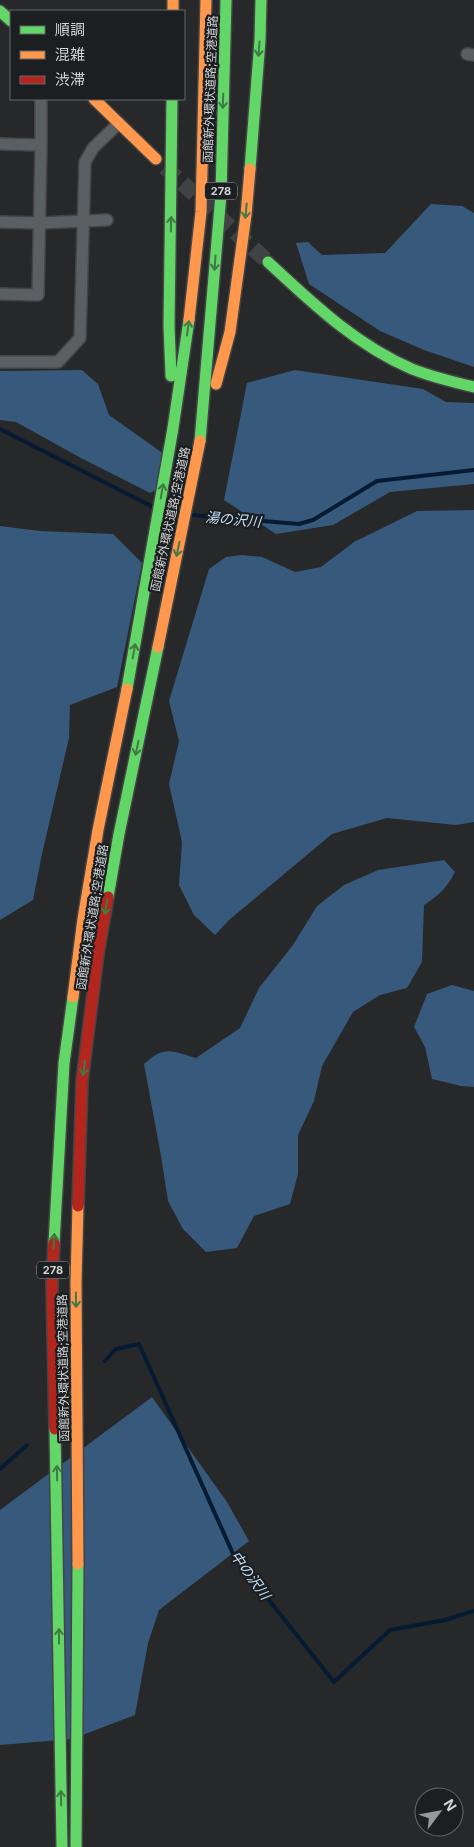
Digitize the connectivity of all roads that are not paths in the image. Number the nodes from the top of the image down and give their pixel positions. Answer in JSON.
{"nodes":[{"id":1,"x":206,"y":0,"type":"edge"},
{"id":2,"x":226,"y":0,"type":"edge"},
{"id":3,"x":261,"y":0,"type":"edge"},
{"id":4,"x":0,"y":11,"type":"edge"},
{"id":5,"x":10,"y":20,"type":"edge"},
{"id":6,"x":41,"y":100,"type":"edge"},
{"id":7,"x":95,"y":100,"type":"edge"},
{"id":8,"x":172,"y":100,"type":"edge"},
{"id":9,"x":119,"y":123,"type":"junction"},
{"id":10,"x":0,"y":144,"type":"edge"},
{"id":11,"x":41,"y":144,"type":"junction"},
{"id":12,"x":156,"y":159,"type":"tunnel mouth"},
{"id":13,"x":107,"y":220,"type":"dead end"},
{"id":14,"x":84,"y":221,"type":"junction"},
{"id":15,"x":0,"y":222,"type":"edge"},
{"id":16,"x":40,"y":223,"type":"junction"},
{"id":17,"x":268,"y":262,"type":"tunnel mouth"},
{"id":18,"x":0,"y":294,"type":"edge"},
{"id":19,"x":0,"y":362,"type":"edge"},
{"id":20,"x":176,"y":377,"type":"junction"},
{"id":21,"x":211,"y":383,"type":"junction"},
{"id":22,"x":474,"y":387,"type":"edge"},
{"id":23,"x":62,"y":1847,"type":"edge"},
{"id":24,"x":76,"y":1847,"type":"edge"}],
"edges":[{"from":20,"to":1,"type":"main road","name":"函館新外環状道路;空港道路","number":"278","one_way":true},
{"from":2,"to":21,"type":"main road","name":"函館新外環状道路;空港道路","number":"278","one_way":true},
{"from":3,"to":21,"type":"main road","one_way":true},
{"from":4,"to":5,"type":"main road"},
{"from":6,"to":11,"type":"street"},
{"from":7,"to":9,"type":"main road"},
{"from":20,"to":8,"type":"main road","one_way":true},
{"from":9,"to":12,"type":"main road"},
{"from":9,"to":14,"type":"street"},
{"from":10,"to":11,"type":"street"},
{"from":11,"to":16,"type":"street"},
{"from":13,"to":14,"type":"street"},
{"from":14,"to":16,"type":"street"},
{"from":14,"to":19,"type":"street"},
{"from":15,"to":16,"type":"street"},
{"from":16,"to":18,"type":"street"},
{"from":17,"to":22,"type":"main road"},
{"from":23,"to":20,"type":"main road","name":"函館新外環状道路;空港道路","number":"278","one_way":true},
{"from":21,"to":24,"type":"main road","name":"函館新外環状道路;空港道路","number":"278","one_way":true}]}
